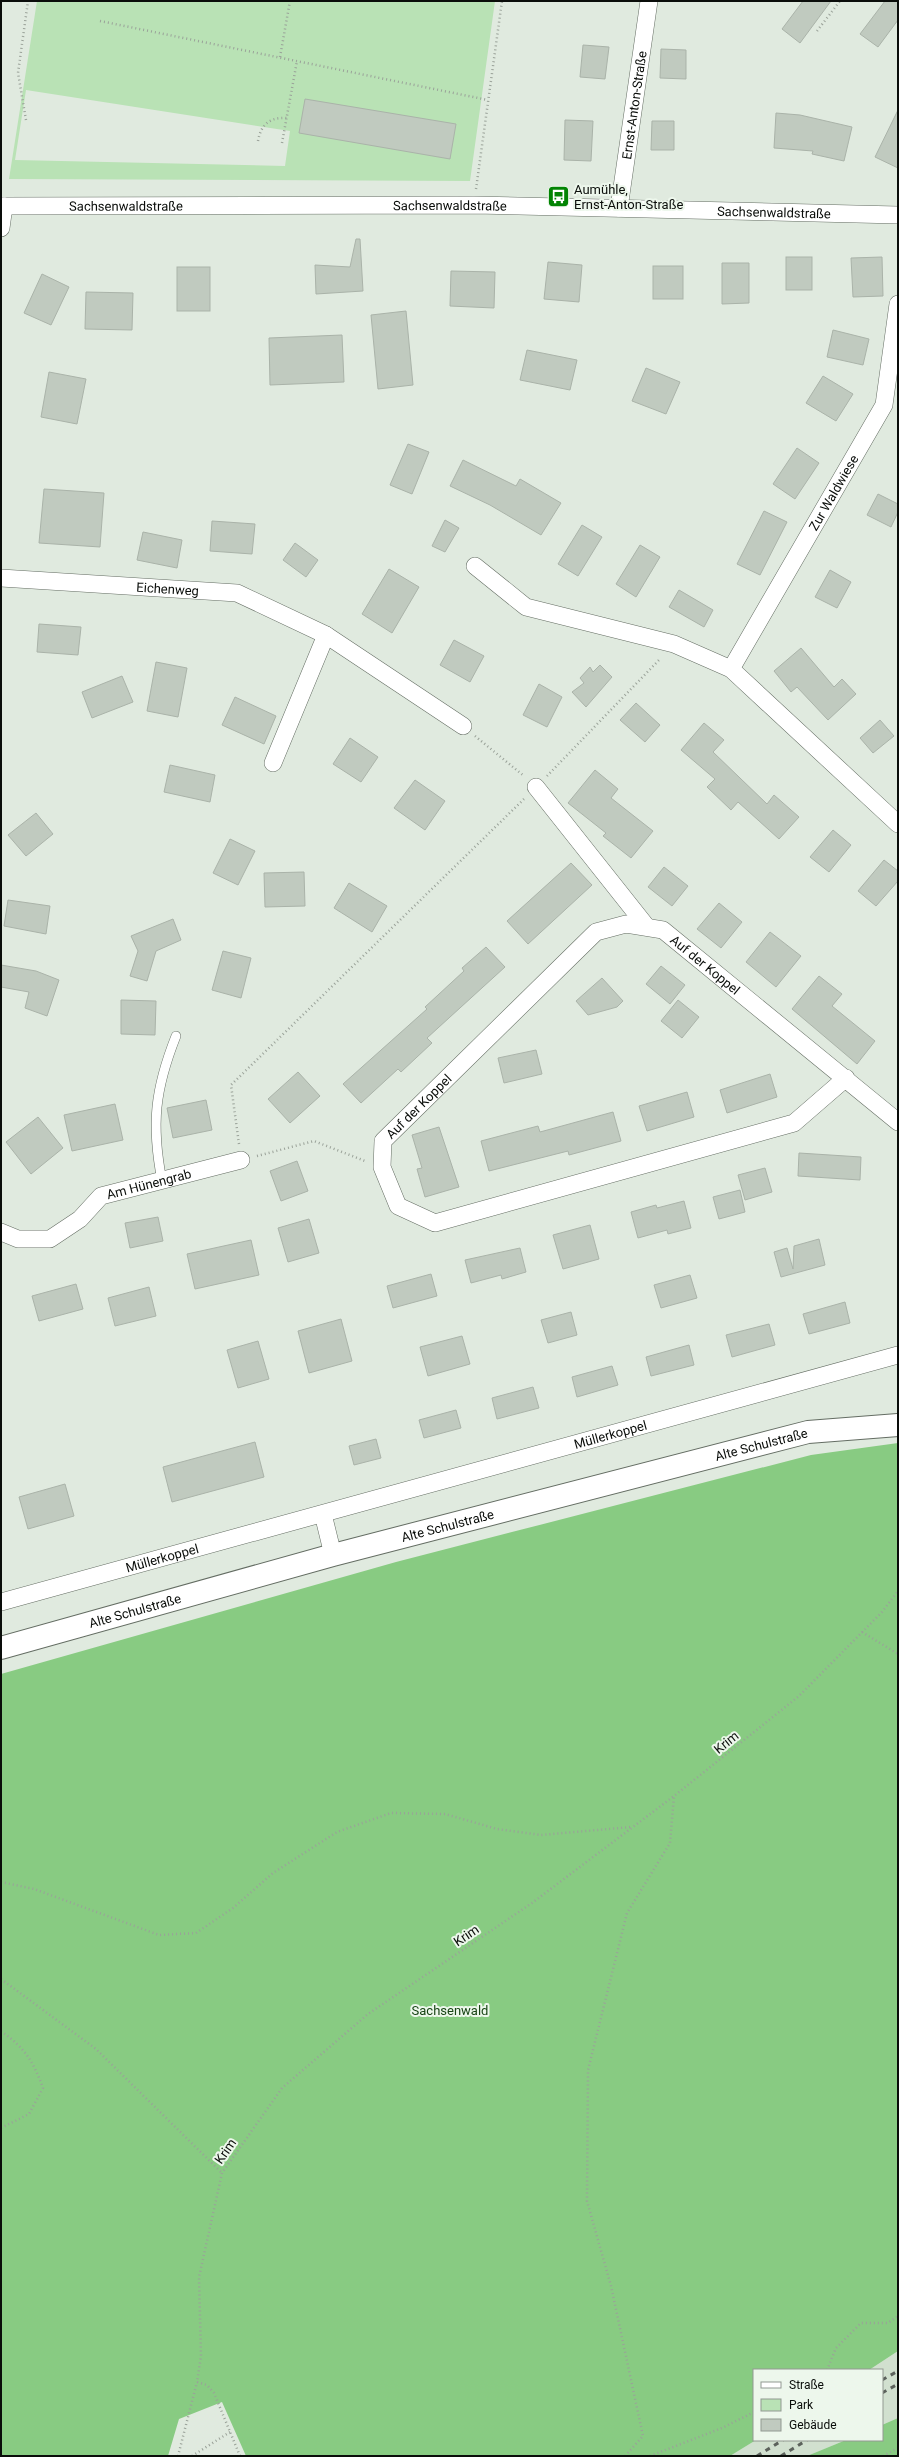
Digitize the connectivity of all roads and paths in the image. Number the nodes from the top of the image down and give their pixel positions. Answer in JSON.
{"nodes":[{"id":1,"x":28,"y":1,"type":"edge"},
{"id":2,"x":290,"y":1,"type":"edge"},
{"id":3,"x":502,"y":1,"type":"edge"},
{"id":4,"x":649,"y":1,"type":"edge"},
{"id":5,"x":840,"y":1,"type":"edge"},
{"id":6,"x":100,"y":21,"type":"dead end"},
{"id":7,"x":817,"y":31,"type":"dead end"},
{"id":8,"x":280,"y":57,"type":"junction"},
{"id":9,"x":297,"y":61,"type":"junction"},
{"id":10,"x":488,"y":100,"type":"junction"},
{"id":11,"x":286,"y":118,"type":"junction"},
{"id":12,"x":26,"y":120,"type":"dead end"},
{"id":13,"x":258,"y":141,"type":"dead end"},
{"id":14,"x":282,"y":143,"type":"dead end"},
{"id":15,"x":3,"y":206,"type":"edge"},
{"id":16,"x":474,"y":206,"type":"junction"},
{"id":17,"x":619,"y":208,"type":"junction"},
{"id":18,"x":898,"y":214,"type":"edge"},
{"id":19,"x":1,"y":228,"type":"edge"},
{"id":20,"x":898,"y":304,"type":"edge"},
{"id":21,"x":475,"y":566,"type":"dead end"},
{"id":22,"x":1,"y":578,"type":"edge"},
{"id":23,"x":326,"y":635,"type":"junction"},
{"id":24,"x":674,"y":644,"type":"junction"},
{"id":25,"x":731,"y":669,"type":"junction"},
{"id":26,"x":463,"y":726,"type":"joint"},
{"id":27,"x":274,"y":763,"type":"dead end"},
{"id":28,"x":536,"y":787,"type":"junction"},
{"id":29,"x":898,"y":824,"type":"edge"},
{"id":30,"x":647,"y":927,"type":"junction"},
{"id":31,"x":176,"y":1036,"type":"dead end"},
{"id":32,"x":846,"y":1078,"type":"junction"},
{"id":33,"x":898,"y":1122,"type":"edge"},
{"id":34,"x":241,"y":1160,"type":"junction"},
{"id":35,"x":382,"y":1168,"type":"junction"},
{"id":36,"x":162,"y":1181,"type":"junction"},
{"id":37,"x":1,"y":1232,"type":"edge"},
{"id":38,"x":898,"y":1355,"type":"edge"},
{"id":39,"x":898,"y":1425,"type":"edge"},
{"id":40,"x":323,"y":1514,"type":"junction"},
{"id":41,"x":333,"y":1555,"type":"junction"},
{"id":42,"x":898,"y":1591,"type":"edge"},
{"id":43,"x":1,"y":1602,"type":"edge"},
{"id":44,"x":862,"y":1632,"type":"junction"},
{"id":45,"x":1,"y":1648,"type":"edge"},
{"id":46,"x":898,"y":1654,"type":"edge"},
{"id":47,"x":674,"y":1796,"type":"junction"},
{"id":48,"x":632,"y":1827,"type":"junction"},
{"id":49,"x":1,"y":1882,"type":"edge"},
{"id":50,"x":1,"y":1979,"type":"edge"},
{"id":51,"x":1,"y":2031,"type":"edge"},
{"id":52,"x":1,"y":2128,"type":"edge"},
{"id":53,"x":222,"y":2173,"type":"junction"},
{"id":54,"x":898,"y":2316,"type":"edge"},
{"id":55,"x":826,"y":2369,"type":"edge"},
{"id":56,"x":197,"y":2382,"type":"junction"},
{"id":57,"x":753,"y":2412,"type":"edge"},
{"id":58,"x":230,"y":2432,"type":"junction"},
{"id":59,"x":898,"y":2448,"type":"edge"},
{"id":60,"x":178,"y":2456,"type":"edge"},
{"id":61,"x":192,"y":2456,"type":"edge"},
{"id":62,"x":240,"y":2456,"type":"edge"},
{"id":63,"x":625,"y":2456,"type":"edge"},
{"id":64,"x":650,"y":2456,"type":"edge"},
{"id":65,"x":883,"y":2456,"type":"edge"}],
"edges":[{"from":1,"to":12,"type":"path"},
{"from":2,"to":8,"type":"path"},
{"from":3,"to":10,"type":"path"},
{"from":4,"to":17,"type":"street","name":"Ernst-Anton-Straße"},
{"from":5,"to":7,"type":"path"},
{"from":6,"to":8,"type":"path"},
{"from":8,"to":9,"type":"path"},
{"from":9,"to":10,"type":"path"},
{"from":9,"to":11,"type":"path"},
{"from":10,"to":16,"type":"path"},
{"from":11,"to":13,"type":"path"},
{"from":11,"to":14,"type":"path"},
{"from":15,"to":16,"type":"street","name":"Sachsenwaldstraße"},
{"from":15,"to":19,"type":"street"},
{"from":16,"to":17,"type":"street","name":"Sachsenwaldstraße"},
{"from":17,"to":18,"type":"street","name":"Sachsenwaldstraße"},
{"from":20,"to":25,"type":"street","name":"Zur Waldwiese"},
{"from":21,"to":24,"type":"street"},
{"from":22,"to":23,"type":"street","name":"Eichenweg"},
{"from":23,"to":26,"type":"street","name":"Eichenweg"},
{"from":23,"to":27,"type":"street"},
{"from":24,"to":25,"type":"street"},
{"from":24,"to":28,"type":"path"},
{"from":25,"to":29,"type":"street"},
{"from":26,"to":28,"type":"path"},
{"from":28,"to":30,"type":"street"},
{"from":28,"to":34,"type":"path"},
{"from":30,"to":32,"type":"street","name":"Auf der Koppel"},
{"from":30,"to":35,"type":"street","name":"Auf der Koppel"},
{"from":31,"to":36,"type":"lane"},
{"from":32,"to":33,"type":"street","name":"Auf der Koppel"},
{"from":32,"to":35,"type":"street","name":"Auf der Koppel"},
{"from":34,"to":35,"type":"path"},
{"from":34,"to":36,"type":"street","name":"Am Hünengrab"},
{"from":36,"to":37,"type":"street","name":"Am Hünengrab"},
{"from":38,"to":40,"type":"street","name":"Müllerkoppel"},
{"from":39,"to":41,"type":"main road","name":"Alte Schulstraße"},
{"from":40,"to":41,"type":"street"},
{"from":40,"to":43,"type":"street","name":"Müllerkoppel"},
{"from":41,"to":45,"type":"main road","name":"Alte Schulstraße"},
{"from":42,"to":44,"type":"path","name":"Krim"},
{"from":44,"to":46,"type":"path"},
{"from":44,"to":47,"type":"path","name":"Krim"},
{"from":47,"to":48,"type":"path","name":"Krim"},
{"from":47,"to":63,"type":"path"},
{"from":48,"to":49,"type":"path"},
{"from":48,"to":53,"type":"path","name":"Krim"},
{"from":50,"to":53,"type":"path"},
{"from":51,"to":52,"type":"path"},
{"from":53,"to":56,"type":"path","name":"Krim"},
{"from":54,"to":55,"type":"path"},
{"from":56,"to":58,"type":"path"},
{"from":56,"to":60,"type":"path","name":"Krim"},
{"from":57,"to":64,"type":"path"},
{"from":58,"to":61,"type":"path"},
{"from":58,"to":62,"type":"path"},
{"from":59,"to":65,"type":"path"}]}
